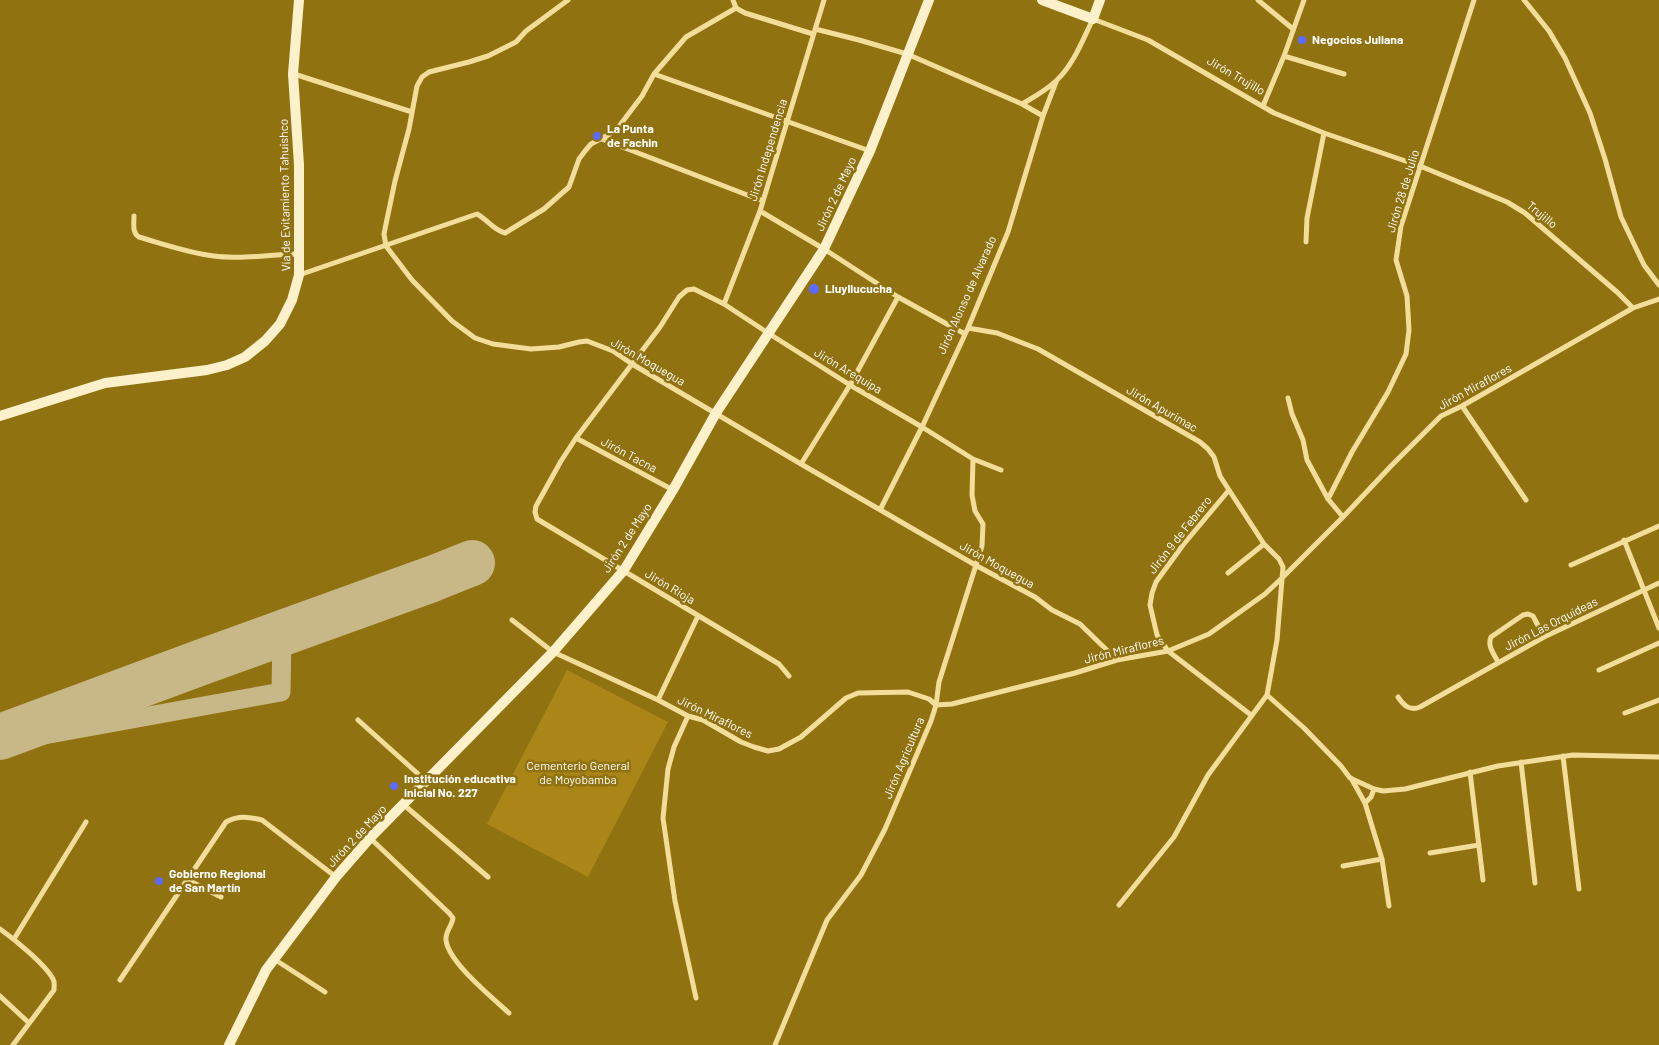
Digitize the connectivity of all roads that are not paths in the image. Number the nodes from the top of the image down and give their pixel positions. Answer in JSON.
{"nodes":[{"id":1,"x":299,"y":0,"type":"edge"},
{"id":2,"x":568,"y":0,"type":"edge"},
{"id":3,"x":733,"y":0,"type":"edge"},
{"id":4,"x":824,"y":0,"type":"edge"},
{"id":5,"x":929,"y":0,"type":"edge"},
{"id":6,"x":1042,"y":0,"type":"edge"},
{"id":7,"x":1100,"y":0,"type":"edge"},
{"id":8,"x":1258,"y":0,"type":"edge"},
{"id":9,"x":1304,"y":0,"type":"edge"},
{"id":10,"x":1474,"y":0,"type":"edge"},
{"id":11,"x":1524,"y":0,"type":"edge"},
{"id":12,"x":736,"y":8,"type":"junction"},
{"id":13,"x":1093,"y":19,"type":"junction"},
{"id":14,"x":1293,"y":29,"type":"junction"},
{"id":15,"x":814,"y":32,"type":"junction"},
{"id":16,"x":907,"y":54,"type":"junction"},
{"id":17,"x":1284,"y":56,"type":"junction"},
{"id":18,"x":293,"y":74,"type":"junction"},
{"id":19,"x":654,"y":74,"type":"junction"},
{"id":20,"x":1344,"y":74,"type":"dead end"},
{"id":21,"x":1057,"y":81,"type":"junction"},
{"id":22,"x":1022,"y":104,"type":"junction"},
{"id":23,"x":1263,"y":106,"type":"junction"},
{"id":24,"x":412,"y":112,"type":"junction"},
{"id":25,"x":1043,"y":116,"type":"junction"},
{"id":26,"x":787,"y":122,"type":"junction"},
{"id":27,"x":1324,"y":133,"type":"junction"},
{"id":28,"x":600,"y":138,"type":"junction"},
{"id":29,"x":870,"y":151,"type":"junction"},
{"id":30,"x":1420,"y":166,"type":"junction"},
{"id":31,"x":763,"y":200,"type":"junction"},
{"id":32,"x":760,"y":211,"type":"junction"},
{"id":33,"x":134,"y":216,"type":"dead end"},
{"id":34,"x":1306,"y":242,"type":"dead end"},
{"id":35,"x":386,"y":246,"type":"junction"},
{"id":36,"x":824,"y":249,"type":"junction"},
{"id":37,"x":298,"y":254,"type":"junction"},
{"id":38,"x":299,"y":275,"type":"junction"},
{"id":39,"x":1659,"y":285,"type":"edge"},
{"id":40,"x":898,"y":297,"type":"junction"},
{"id":41,"x":1659,"y":299,"type":"edge"},
{"id":42,"x":724,"y":304,"type":"junction"},
{"id":43,"x":1634,"y":308,"type":"junction"},
{"id":44,"x":968,"y":328,"type":"junction"},
{"id":45,"x":768,"y":333,"type":"junction"},
{"id":46,"x":965,"y":334,"type":"junction"},
{"id":47,"x":632,"y":364,"type":"junction"},
{"id":48,"x":850,"y":385,"type":"junction"},
{"id":49,"x":1288,"y":398,"type":"dead end"},
{"id":50,"x":1462,"y":406,"type":"junction"},
{"id":51,"x":716,"y":413,"type":"junction"},
{"id":52,"x":0,"y":416,"type":"edge"},
{"id":53,"x":922,"y":427,"type":"junction"},
{"id":54,"x":576,"y":438,"type":"junction"},
{"id":55,"x":973,"y":459,"type":"junction"},
{"id":56,"x":801,"y":464,"type":"junction"},
{"id":57,"x":1001,"y":470,"type":"dead end"},
{"id":58,"x":673,"y":490,"type":"junction"},
{"id":59,"x":1229,"y":490,"type":"junction"},
{"id":60,"x":1328,"y":499,"type":"junction"},
{"id":61,"x":1526,"y":500,"type":"dead end"},
{"id":62,"x":880,"y":510,"type":"junction"},
{"id":63,"x":1343,"y":517,"type":"junction"},
{"id":64,"x":1659,"y":526,"type":"edge"},
{"id":65,"x":1624,"y":540,"type":"junction"},
{"id":66,"x":1264,"y":544,"type":"junction"},
{"id":67,"x":1571,"y":565,"type":"dead end"},
{"id":68,"x":977,"y":566,"type":"junction"},
{"id":69,"x":624,"y":570,"type":"junction"},
{"id":70,"x":1228,"y":573,"type":"dead end"},
{"id":71,"x":1284,"y":577,"type":"junction"},
{"id":72,"x":1659,"y":583,"type":"edge"},
{"id":73,"x":1645,"y":590,"type":"junction"},
{"id":74,"x":698,"y":616,"type":"junction"},
{"id":75,"x":512,"y":620,"type":"dead end"},
{"id":76,"x":1659,"y":628,"type":"edge"},
{"id":77,"x":1544,"y":637,"type":"junction"},
{"id":78,"x":1659,"y":643,"type":"edge"},
{"id":79,"x":1168,"y":651,"type":"junction"},
{"id":80,"x":553,"y":652,"type":"junction"},
{"id":81,"x":1117,"y":660,"type":"junction"},
{"id":82,"x":1498,"y":662,"type":"junction"},
{"id":83,"x":1599,"y":670,"type":"dead end"},
{"id":84,"x":789,"y":676,"type":"dead end"},
{"id":85,"x":1267,"y":695,"type":"junction"},
{"id":86,"x":1398,"y":697,"type":"dead end"},
{"id":87,"x":658,"y":700,"type":"junction"},
{"id":88,"x":1659,"y":700,"type":"edge"},
{"id":89,"x":936,"y":705,"type":"junction"},
{"id":90,"x":1625,"y":713,"type":"dead end"},
{"id":91,"x":1251,"y":715,"type":"junction"},
{"id":92,"x":688,"y":716,"type":"junction"},
{"id":93,"x":358,"y":720,"type":"dead end"},
{"id":94,"x":1563,"y":756,"type":"junction"},
{"id":95,"x":1659,"y":757,"type":"edge"},
{"id":96,"x":1521,"y":762,"type":"junction"},
{"id":97,"x":1470,"y":772,"type":"junction"},
{"id":98,"x":1350,"y":778,"type":"junction"},
{"id":99,"x":426,"y":782,"type":"junction"},
{"id":100,"x":1374,"y":789,"type":"junction"},
{"id":101,"x":1366,"y":803,"type":"junction"},
{"id":102,"x":404,"y":805,"type":"junction"},
{"id":103,"x":86,"y":822,"type":"dead end"},
{"id":104,"x":370,"y":838,"type":"junction"},
{"id":105,"x":1479,"y":845,"type":"junction"},
{"id":106,"x":1430,"y":853,"type":"dead end"},
{"id":107,"x":1382,"y":859,"type":"junction"},
{"id":108,"x":1343,"y":866,"type":"dead end"},
{"id":109,"x":336,"y":876,"type":"junction"},
{"id":110,"x":488,"y":877,"type":"dead end"},
{"id":111,"x":188,"y":880,"type":"junction"},
{"id":112,"x":1483,"y":880,"type":"dead end"},
{"id":113,"x":1535,"y":883,"type":"dead end"},
{"id":114,"x":1579,"y":889,"type":"dead end"},
{"id":115,"x":221,"y":897,"type":"dead end"},
{"id":116,"x":1119,"y":905,"type":"dead end"},
{"id":117,"x":1389,"y":906,"type":"dead end"},
{"id":118,"x":0,"y":929,"type":"edge"},
{"id":119,"x":14,"y":939,"type":"junction"},
{"id":120,"x":274,"y":959,"type":"junction"},
{"id":121,"x":120,"y":980,"type":"dead end"},
{"id":122,"x":325,"y":992,"type":"dead end"},
{"id":123,"x":0,"y":996,"type":"edge"},
{"id":124,"x":696,"y":998,"type":"dead end"},
{"id":125,"x":509,"y":1013,"type":"dead end"},
{"id":126,"x":29,"y":1023,"type":"junction"},
{"id":127,"x":13,"y":1045,"type":"edge"},
{"id":128,"x":229,"y":1045,"type":"edge"},
{"id":129,"x":775,"y":1045,"type":"edge"}],
"edges":[{"from":1,"to":18,"type":"main road","name":"Vía de Evitamiento Tahuishco"},
{"from":2,"to":24,"type":"street"},
{"from":3,"to":12,"type":"street"},
{"from":4,"to":15,"type":"street","name":"Jirón Independencia"},
{"from":5,"to":16,"type":"main road","name":"Jirón 2 de Mayo"},
{"from":6,"to":13,"type":"main road","name":"Jirón Trujillo"},
{"from":7,"to":13,"type":"main road","name":"Jirón Alonso de Alvarado"},
{"from":8,"to":14,"type":"street"},
{"from":9,"to":14,"type":"street"},
{"from":10,"to":30,"type":"street","name":"Jirón 28 de Julio"},
{"from":11,"to":39,"type":"street"},
{"from":12,"to":15,"type":"street"},
{"from":12,"to":19,"type":"street"},
{"from":13,"to":21,"type":"street","name":"Jirón Alonso de Alvarado"},
{"from":13,"to":23,"type":"street","name":"Jirón Trujillo"},
{"from":14,"to":17,"type":"street"},
{"from":15,"to":16,"type":"street"},
{"from":15,"to":26,"type":"street","name":"Jirón Independencia"},
{"from":16,"to":22,"type":"street"},
{"from":16,"to":29,"type":"main road","name":"Jirón 2 de Mayo"},
{"from":17,"to":20,"type":"street"},
{"from":17,"to":23,"type":"street"},
{"from":18,"to":24,"type":"street"},
{"from":18,"to":37,"type":"main road","name":"Vía de Evitamiento Tahuishco"},
{"from":19,"to":26,"type":"street"},
{"from":19,"to":28,"type":"street"},
{"from":21,"to":22,"type":"street","name":"Jirón Alonso de Alvarado"},
{"from":21,"to":25,"type":"street","name":"Jirón Alonso de Alvarado"},
{"from":22,"to":25,"type":"street"},
{"from":23,"to":27,"type":"street","name":"Jirón Trujillo"},
{"from":24,"to":35,"type":"street"},
{"from":25,"to":44,"type":"street","name":"Jirón Alonso de Alvarado"},
{"from":26,"to":29,"type":"street"},
{"from":26,"to":31,"type":"street","name":"Jirón Independencia"},
{"from":27,"to":30,"type":"street","name":"Jirón Trujillo"},
{"from":27,"to":34,"type":"street"},
{"from":28,"to":31,"type":"street"},
{"from":28,"to":35,"type":"street"},
{"from":29,"to":36,"type":"main road","name":"Jirón 2 de Mayo"},
{"from":30,"to":43,"type":"street","name":"Trujillo"},
{"from":30,"to":60,"type":"street","name":"Jirón 28 de Julio"},
{"from":31,"to":32,"type":"street","name":"Jirón Independencia"},
{"from":32,"to":36,"type":"street"},
{"from":32,"to":42,"type":"street","name":"Jirón Independencia"},
{"from":33,"to":37,"type":"street"},
{"from":35,"to":38,"type":"street"},
{"from":35,"to":47,"type":"street","name":"Jirón Moquegua"},
{"from":36,"to":40,"type":"street"},
{"from":36,"to":45,"type":"main road","name":"Jirón 2 de Mayo"},
{"from":37,"to":38,"type":"main road","name":"Vía de Evitamiento Tahuishco"},
{"from":38,"to":52,"type":"main road","name":"Vía de Evitamiento Tahuishco"},
{"from":40,"to":46,"type":"street"},
{"from":40,"to":48,"type":"street"},
{"from":41,"to":43,"type":"street","name":"Jirón Miraflores"},
{"from":42,"to":45,"type":"street","name":"Jirón Arequipa"},
{"from":42,"to":47,"type":"street","name":"Jirón Arequipa"},
{"from":43,"to":50,"type":"street","name":"Jirón Miraflores"},
{"from":44,"to":46,"type":"street","name":"Jirón Alonso de Alvarado"},
{"from":44,"to":59,"type":"street","name":"Jirón Apurimac"},
{"from":45,"to":48,"type":"street","name":"Jirón Arequipa"},
{"from":45,"to":51,"type":"main road","name":"Jirón 2 de Mayo"},
{"from":46,"to":53,"type":"street","name":"Jirón Alonso de Alvarado"},
{"from":47,"to":51,"type":"street","name":"Jirón Moquegua"},
{"from":47,"to":54,"type":"street"},
{"from":48,"to":53,"type":"street","name":"Jirón Arequipa"},
{"from":48,"to":56,"type":"street"},
{"from":49,"to":60,"type":"street"},
{"from":50,"to":61,"type":"street"},
{"from":50,"to":63,"type":"street","name":"Jirón Miraflores"},
{"from":51,"to":56,"type":"street","name":"Jirón Moquegua"},
{"from":51,"to":58,"type":"main road","name":"Jirón 2 de Mayo"},
{"from":53,"to":55,"type":"street","name":"Jirón Arequipa"},
{"from":53,"to":62,"type":"street","name":"Jirón Alonso de Alvarado"},
{"from":54,"to":58,"type":"street","name":"Jirón Tacna"},
{"from":54,"to":69,"type":"street","name":"Jirón Rioja"},
{"from":55,"to":57,"type":"street","name":"Jirón Arequipa"},
{"from":55,"to":68,"type":"street","name":"Jirón Agricultura"},
{"from":56,"to":62,"type":"street","name":"Jirón Moquegua"},
{"from":58,"to":69,"type":"main road","name":"Jirón 2 de Mayo"},
{"from":59,"to":66,"type":"street","name":"Jirón Apurimac"},
{"from":59,"to":79,"type":"street","name":"Jirón 9 de Febrero"},
{"from":60,"to":63,"type":"street"},
{"from":62,"to":68,"type":"street","name":"Jirón Moquegua"},
{"from":63,"to":71,"type":"street","name":"Jirón Miraflores"},
{"from":64,"to":65,"type":"street"},
{"from":65,"to":67,"type":"street"},
{"from":65,"to":73,"type":"street"},
{"from":66,"to":70,"type":"street"},
{"from":66,"to":71,"type":"street","name":"Jirón Apurimac"},
{"from":68,"to":81,"type":"street","name":"Jirón Moquegua"},
{"from":68,"to":89,"type":"street","name":"Jirón Agricultura"},
{"from":69,"to":74,"type":"street","name":"Jirón Rioja"},
{"from":69,"to":80,"type":"main road","name":"Jirón 2 de Mayo"},
{"from":71,"to":79,"type":"street","name":"Jirón Miraflores"},
{"from":71,"to":85,"type":"street"},
{"from":72,"to":73,"type":"street","name":"Jirón Las Orquídeas"},
{"from":73,"to":76,"type":"street"},
{"from":73,"to":77,"type":"street","name":"Jirón Las Orquídeas"},
{"from":74,"to":84,"type":"street","name":"Jirón Rioja"},
{"from":74,"to":87,"type":"street"},
{"from":75,"to":80,"type":"street","name":"Jirón Miraflores"},
{"from":77,"to":82,"type":"street","name":"Jirón Las Orquídeas"},
{"from":77,"to":82,"type":"street"},
{"from":78,"to":83,"type":"street"},
{"from":79,"to":81,"type":"street","name":"Jirón Miraflores"},
{"from":79,"to":91,"type":"street"},
{"from":80,"to":87,"type":"street","name":"Jirón Miraflores"},
{"from":80,"to":99,"type":"main road","name":"Jirón 2 de Mayo"},
{"from":81,"to":89,"type":"street","name":"Jirón Miraflores"},
{"from":82,"to":86,"type":"street","name":"Jirón Las Orquídeas"},
{"from":85,"to":91,"type":"street"},
{"from":85,"to":98,"type":"street"},
{"from":87,"to":92,"type":"street","name":"Jirón Miraflores"},
{"from":88,"to":90,"type":"street"},
{"from":89,"to":92,"type":"street","name":"Jirón Miraflores"},
{"from":89,"to":129,"type":"street","name":"Jirón Agricultura"},
{"from":91,"to":116,"type":"street"},
{"from":92,"to":124,"type":"street"},
{"from":93,"to":99,"type":"street"},
{"from":94,"to":95,"type":"street"},
{"from":94,"to":96,"type":"street"},
{"from":94,"to":114,"type":"street"},
{"from":96,"to":97,"type":"street"},
{"from":96,"to":113,"type":"street"},
{"from":97,"to":100,"type":"street"},
{"from":97,"to":105,"type":"street"},
{"from":98,"to":100,"type":"street"},
{"from":98,"to":101,"type":"street"},
{"from":99,"to":102,"type":"main road","name":"Jirón 2 de Mayo"},
{"from":100,"to":101,"type":"street"},
{"from":101,"to":107,"type":"street"},
{"from":102,"to":104,"type":"main road","name":"Jirón 2 de Mayo"},
{"from":102,"to":110,"type":"street"},
{"from":103,"to":119,"type":"street"},
{"from":104,"to":109,"type":"main road","name":"Jirón 2 de Mayo"},
{"from":104,"to":125,"type":"street"},
{"from":105,"to":106,"type":"street"},
{"from":105,"to":112,"type":"street"},
{"from":107,"to":108,"type":"street"},
{"from":107,"to":117,"type":"street"},
{"from":109,"to":111,"type":"street"},
{"from":109,"to":120,"type":"main road","name":"Jirón 2 de Mayo"},
{"from":111,"to":115,"type":"street"},
{"from":111,"to":121,"type":"street"},
{"from":118,"to":119,"type":"street"},
{"from":119,"to":126,"type":"street"},
{"from":120,"to":122,"type":"street"},
{"from":120,"to":128,"type":"main road","name":"Jirón 2 de Mayo"},
{"from":123,"to":126,"type":"street"},
{"from":126,"to":127,"type":"street"}]}
